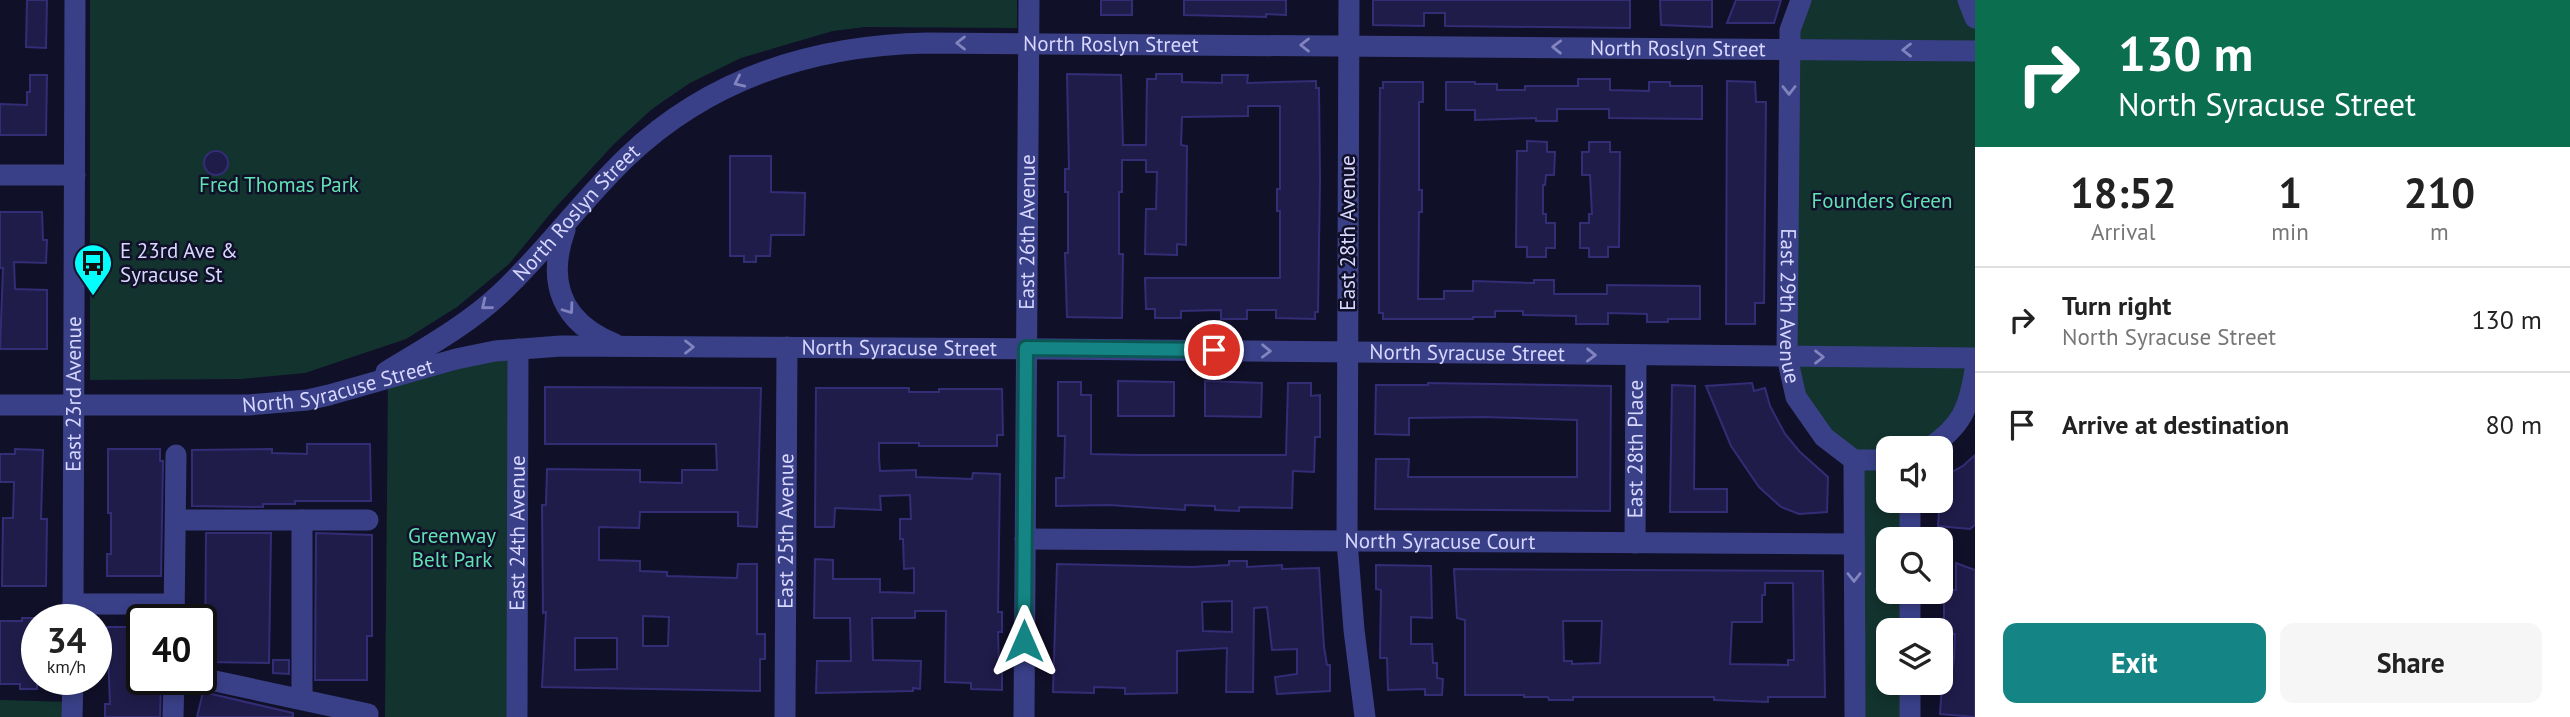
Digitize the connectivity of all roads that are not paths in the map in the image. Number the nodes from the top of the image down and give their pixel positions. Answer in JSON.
{"nodes":[{"id":1,"x":75,"y":0,"type":"edge"},
{"id":2,"x":1029,"y":0,"type":"edge"},
{"id":3,"x":1349,"y":0,"type":"edge"},
{"id":4,"x":1801,"y":0,"type":"edge"},
{"id":5,"x":1968,"y":0,"type":"edge"},
{"id":6,"x":1975,"y":18,"type":"edge"},
{"id":7,"x":1029,"y":44,"type":"junction"},
{"id":8,"x":1349,"y":45,"type":"junction"},
{"id":9,"x":1789,"y":50,"type":"junction"},
{"id":10,"x":1975,"y":51,"type":"edge"},
{"id":11,"x":0,"y":175,"type":"edge"},
{"id":12,"x":75,"y":175,"type":"junction"},
{"id":13,"x":568,"y":221,"type":"junction"},
{"id":14,"x":621,"y":346,"type":"junction"},
{"id":15,"x":786,"y":347,"type":"junction"},
{"id":16,"x":1026,"y":348,"type":"junction"},
{"id":17,"x":518,"y":349,"type":"junction"},
{"id":18,"x":1347,"y":351,"type":"junction"},
{"id":19,"x":1636,"y":355,"type":"junction"},
{"id":20,"x":1787,"y":357,"type":"junction"},
{"id":21,"x":1975,"y":358,"type":"edge"},
{"id":22,"x":1975,"y":370,"type":"edge"},
{"id":23,"x":365,"y":385,"type":"junction"},
{"id":24,"x":0,"y":405,"type":"edge"},
{"id":25,"x":75,"y":405,"type":"junction"},
{"id":26,"x":1947,"y":436,"type":"edge"},
{"id":27,"x":176,"y":455,"type":"dead end"},
{"id":28,"x":1854,"y":460,"type":"junction"},
{"id":29,"x":1876,"y":460,"type":"edge"},
{"id":30,"x":176,"y":520,"type":"junction"},
{"id":31,"x":303,"y":520,"type":"junction"},
{"id":32,"x":368,"y":520,"type":"dead end"},
{"id":33,"x":1025,"y":539,"type":"junction"},
{"id":34,"x":1347,"y":541,"type":"junction"},
{"id":35,"x":1635,"y":543,"type":"junction"},
{"id":36,"x":1854,"y":544,"type":"junction"},
{"id":37,"x":73,"y":604,"type":"edge"},
{"id":38,"x":174,"y":604,"type":"edge"},
{"id":39,"x":217,"y":681,"type":"edge"},
{"id":40,"x":73,"y":695,"type":"edge"},
{"id":41,"x":174,"y":695,"type":"edge"},
{"id":42,"x":1910,"y":695,"type":"edge"},
{"id":43,"x":302,"y":699,"type":"junction"},
{"id":44,"x":368,"y":714,"type":"dead end"},
{"id":45,"x":72,"y":717,"type":"edge"},
{"id":46,"x":173,"y":717,"type":"edge"},
{"id":47,"x":517,"y":717,"type":"edge"},
{"id":48,"x":785,"y":717,"type":"edge"},
{"id":49,"x":1024,"y":717,"type":"edge"},
{"id":50,"x":1365,"y":717,"type":"edge"},
{"id":51,"x":1855,"y":717,"type":"edge"},
{"id":52,"x":1910,"y":717,"type":"edge"}],
"edges":[{"from":1,"to":12,"type":"street","name":"East 23rd Avenue"},
{"from":2,"to":7,"type":"street","name":"East 26th Avenue"},
{"from":3,"to":8,"type":"street","name":"East 28th Avenue"},
{"from":4,"to":9,"type":"street","name":"East 29th Avenue"},
{"from":5,"to":6,"type":"street"},
{"from":8,"to":7,"type":"street","name":"North Roslyn Street","one_way":true},
{"from":7,"to":13,"type":"street","name":"North Roslyn Street","one_way":true},
{"from":7,"to":16,"type":"street","name":"East 26th Avenue"},
{"from":9,"to":8,"type":"street","name":"North Roslyn Street","one_way":true},
{"from":8,"to":18,"type":"street","name":"East 28th Avenue"},
{"from":10,"to":9,"type":"street","name":"North Roslyn Street","one_way":true},
{"from":9,"to":20,"type":"street","name":"East 29th Avenue","one_way":true},
{"from":11,"to":12,"type":"street"},
{"from":12,"to":25,"type":"street","name":"East 23rd Avenue"},
{"from":13,"to":14,"type":"street","one_way":true},
{"from":13,"to":23,"type":"street","name":"North Roslyn Street","one_way":true},
{"from":14,"to":15,"type":"street","name":"North Syracuse Street","one_way":true},
{"from":14,"to":17,"type":"street","name":"North Syracuse Street"},
{"from":15,"to":16,"type":"street","name":"North Syracuse Street"},
{"from":15,"to":48,"type":"street","name":"East 25th Avenue"},
{"from":16,"to":18,"type":"street","name":"North Syracuse Street","one_way":true},
{"from":16,"to":33,"type":"street","name":"East 26th Avenue"},
{"from":17,"to":23,"type":"street","name":"North Syracuse Street"},
{"from":17,"to":47,"type":"street","name":"East 24th Avenue"},
{"from":18,"to":19,"type":"street","name":"North Syracuse Street","one_way":true},
{"from":18,"to":34,"type":"street","name":"East 28th Avenue"},
{"from":19,"to":20,"type":"street","name":"North Syracuse Street"},
{"from":19,"to":35,"type":"street","name":"East 28th Place"},
{"from":20,"to":21,"type":"street","name":"North Syracuse Street","one_way":true},
{"from":20,"to":28,"type":"street","name":"East 29th Avenue"},
{"from":22,"to":26,"type":"street"},
{"from":23,"to":25,"type":"street","name":"North Syracuse Street"},
{"from":24,"to":25,"type":"street","name":"North Syracuse Street"},
{"from":25,"to":37,"type":"street","name":"East 23rd Avenue"},
{"from":27,"to":30,"type":"street"},
{"from":28,"to":29,"type":"street"},
{"from":28,"to":36,"type":"street"},
{"from":30,"to":31,"type":"street"},
{"from":30,"to":38,"type":"street"},
{"from":31,"to":32,"type":"street"},
{"from":31,"to":43,"type":"street"},
{"from":33,"to":34,"type":"street","name":"North Syracuse Court"},
{"from":33,"to":49,"type":"street","name":"East 26th Avenue"},
{"from":34,"to":35,"type":"street","name":"North Syracuse Court"},
{"from":34,"to":50,"type":"street","name":"East 28th Avenue"},
{"from":35,"to":36,"type":"street","name":"North Syracuse Court"},
{"from":36,"to":51,"type":"street","one_way":true},
{"from":39,"to":43,"type":"street"},
{"from":40,"to":45,"type":"street"},
{"from":41,"to":46,"type":"street"},
{"from":42,"to":52,"type":"street"},
{"from":43,"to":44,"type":"street"}]}
